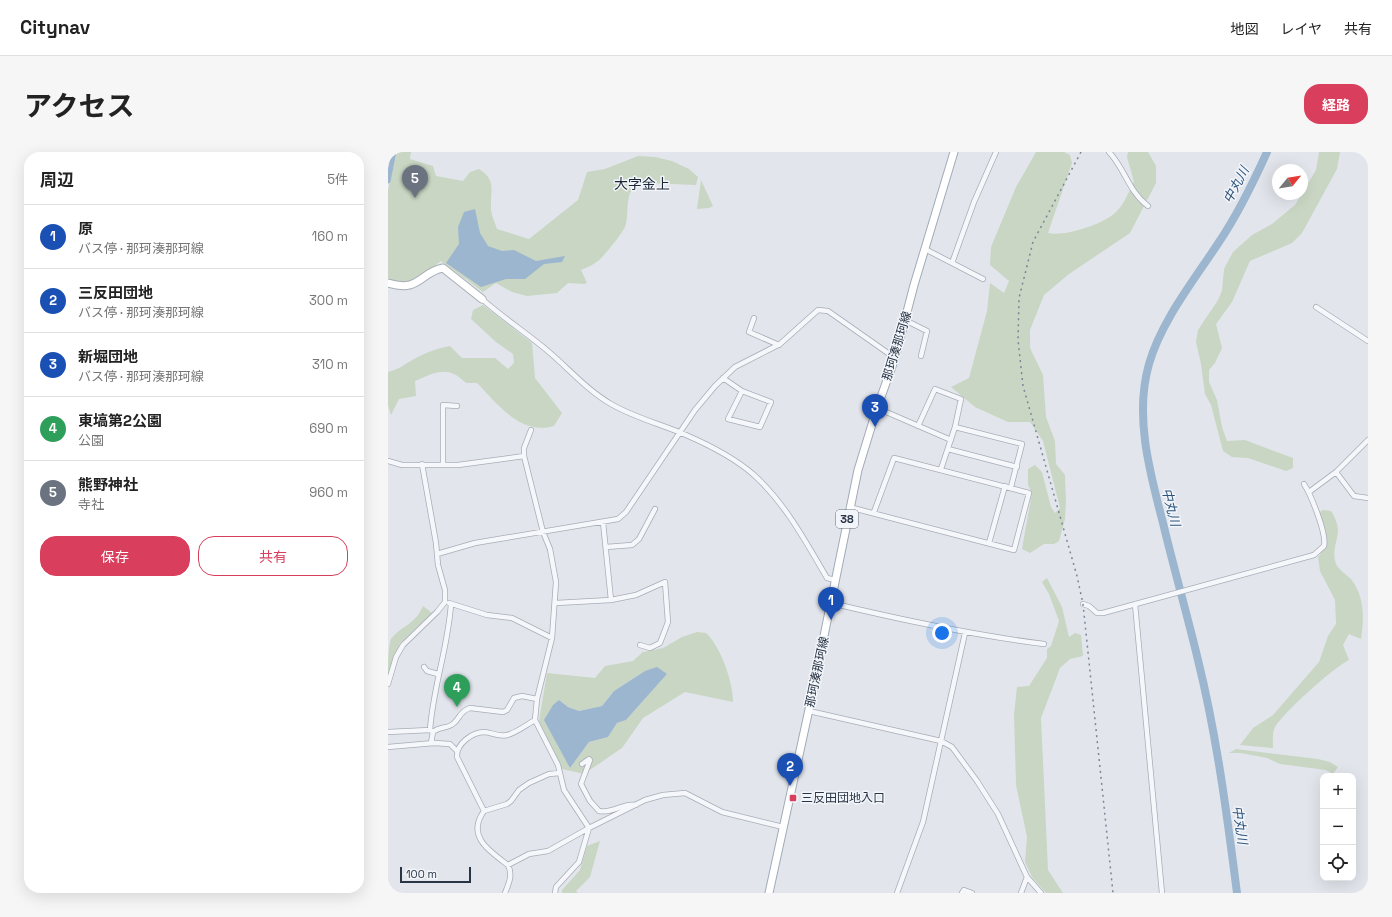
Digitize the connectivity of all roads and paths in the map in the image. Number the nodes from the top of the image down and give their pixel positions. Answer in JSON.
{"nodes":[{"id":1,"x":954,"y":152,"type":"edge"},
{"id":2,"x":996,"y":152,"type":"edge"},
{"id":3,"x":1109,"y":152,"type":"edge"},
{"id":4,"x":1148,"y":206,"type":"dead end"},
{"id":5,"x":925,"y":249,"type":"junction"},
{"id":6,"x":952,"y":263,"type":"junction"},
{"id":7,"x":983,"y":279,"type":"dead end"},
{"id":8,"x":388,"y":283,"type":"edge"},
{"id":9,"x":482,"y":299,"type":"joint"},
{"id":10,"x":1316,"y":307,"type":"dead end"},
{"id":11,"x":754,"y":318,"type":"dead end"},
{"id":12,"x":906,"y":320,"type":"junction"},
{"id":13,"x":1368,"y":341,"type":"edge"},
{"id":14,"x":779,"y":345,"type":"junction"},
{"id":15,"x":921,"y":356,"type":"dead end"},
{"id":16,"x":895,"y":358,"type":"junction"},
{"id":17,"x":723,"y":378,"type":"junction"},
{"id":18,"x":742,"y":391,"type":"junction"},
{"id":19,"x":457,"y":406,"type":"dead end"},
{"id":20,"x":877,"y":408,"type":"junction"},
{"id":21,"x":918,"y":426,"type":"junction"},
{"id":22,"x":955,"y":427,"type":"junction"},
{"id":23,"x":531,"y":430,"type":"dead end"},
{"id":24,"x":680,"y":433,"type":"junction"},
{"id":25,"x":952,"y":440,"type":"junction"},
{"id":26,"x":1368,"y":440,"type":"edge"},
{"id":27,"x":948,"y":449,"type":"junction"},
{"id":28,"x":524,"y":456,"type":"junction"},
{"id":29,"x":388,"y":461,"type":"edge"},
{"id":30,"x":422,"y":464,"type":"junction"},
{"id":31,"x":443,"y":464,"type":"junction"},
{"id":32,"x":1018,"y":468,"type":"junction"},
{"id":33,"x":941,"y":469,"type":"junction"},
{"id":34,"x":1336,"y":472,"type":"junction"},
{"id":35,"x":1304,"y":484,"type":"dead end"},
{"id":36,"x":1005,"y":486,"type":"junction"},
{"id":37,"x":1011,"y":488,"type":"junction"},
{"id":38,"x":1309,"y":492,"type":"junction"},
{"id":39,"x":1368,"y":498,"type":"edge"},
{"id":40,"x":849,"y":507,"type":"junction"},
{"id":41,"x":655,"y":509,"type":"dead end"},
{"id":42,"x":874,"y":512,"type":"junction"},
{"id":43,"x":603,"y":522,"type":"junction"},
{"id":44,"x":543,"y":532,"type":"junction"},
{"id":45,"x":989,"y":543,"type":"junction"},
{"id":46,"x":606,"y":548,"type":"junction"},
{"id":47,"x":437,"y":554,"type":"junction"},
{"id":48,"x":835,"y":580,"type":"junction"},
{"id":49,"x":611,"y":600,"type":"junction"},
{"id":50,"x":446,"y":602,"type":"junction"},
{"id":51,"x":556,"y":603,"type":"junction"},
{"id":52,"x":831,"y":603,"type":"junction"},
{"id":53,"x":451,"y":604,"type":"junction"},
{"id":54,"x":1083,"y":604,"type":"dead end"},
{"id":55,"x":1135,"y":604,"type":"junction"},
{"id":56,"x":965,"y":633,"type":"junction"},
{"id":57,"x":552,"y":638,"type":"junction"},
{"id":58,"x":1044,"y":644,"type":"dead end"},
{"id":59,"x":640,"y":645,"type":"dead end"},
{"id":60,"x":424,"y":667,"type":"dead end"},
{"id":61,"x":438,"y":674,"type":"junction"},
{"id":62,"x":388,"y":684,"type":"edge"},
{"id":63,"x":536,"y":699,"type":"junction"},
{"id":64,"x":809,"y":711,"type":"junction"},
{"id":65,"x":535,"y":720,"type":"junction"},
{"id":66,"x":432,"y":731,"type":"junction"},
{"id":67,"x":388,"y":732,"type":"edge"},
{"id":68,"x":941,"y":741,"type":"junction"},
{"id":69,"x":431,"y":743,"type":"junction"},
{"id":70,"x":388,"y":746,"type":"edge"},
{"id":71,"x":457,"y":752,"type":"junction"},
{"id":72,"x":582,"y":764,"type":"dead end"},
{"id":73,"x":560,"y":773,"type":"junction"},
{"id":74,"x":636,"y":805,"type":"junction"},
{"id":75,"x":484,"y":811,"type":"junction"},
{"id":76,"x":783,"y":827,"type":"junction"},
{"id":77,"x":589,"y":828,"type":"junction"},
{"id":78,"x":508,"y":865,"type":"junction"},
{"id":79,"x":1028,"y":877,"type":"junction"},
{"id":80,"x":505,"y":893,"type":"edge"},
{"id":81,"x":555,"y":893,"type":"edge"},
{"id":82,"x":769,"y":893,"type":"edge"},
{"id":83,"x":897,"y":893,"type":"edge"},
{"id":84,"x":962,"y":893,"type":"edge"},
{"id":85,"x":972,"y":893,"type":"edge"},
{"id":86,"x":1021,"y":893,"type":"edge"},
{"id":87,"x":1041,"y":893,"type":"edge"},
{"id":88,"x":1162,"y":893,"type":"edge"}],
"edges":[{"from":1,"to":5,"type":"main road","name":"那珂湊那珂線","number":"38"},
{"from":2,"to":6,"type":"street"},
{"from":3,"to":4,"type":"street"},
{"from":5,"to":6,"type":"street"},
{"from":5,"to":12,"type":"main road","name":"那珂湊那珂線","number":"38"},
{"from":6,"to":7,"type":"street"},
{"from":8,"to":9,"type":"main road"},
{"from":9,"to":24,"type":"street"},
{"from":10,"to":13,"type":"street"},
{"from":11,"to":14,"type":"street"},
{"from":12,"to":15,"type":"street"},
{"from":12,"to":16,"type":"main road","name":"那珂湊那珂線","number":"38"},
{"from":14,"to":16,"type":"street"},
{"from":14,"to":17,"type":"street"},
{"from":16,"to":20,"type":"main road","name":"那珂湊那珂線","number":"38"},
{"from":17,"to":18,"type":"street"},
{"from":17,"to":24,"type":"street"},
{"from":18,"to":18,"type":"street"},
{"from":19,"to":31,"type":"street"},
{"from":20,"to":21,"type":"street"},
{"from":20,"to":40,"type":"main road","name":"那珂湊那珂線","number":"38"},
{"from":21,"to":22,"type":"street"},
{"from":21,"to":25,"type":"street"},
{"from":22,"to":25,"type":"street"},
{"from":22,"to":32,"type":"street"},
{"from":23,"to":28,"type":"street"},
{"from":24,"to":43,"type":"street"},
{"from":24,"to":48,"type":"street"},
{"from":25,"to":27,"type":"street"},
{"from":26,"to":34,"type":"street"},
{"from":27,"to":32,"type":"street"},
{"from":27,"to":33,"type":"street"},
{"from":28,"to":31,"type":"street"},
{"from":28,"to":44,"type":"street"},
{"from":29,"to":30,"type":"street"},
{"from":30,"to":31,"type":"street"},
{"from":30,"to":47,"type":"street"},
{"from":32,"to":37,"type":"street"},
{"from":33,"to":36,"type":"street"},
{"from":33,"to":42,"type":"street"},
{"from":34,"to":38,"type":"street"},
{"from":34,"to":39,"type":"street"},
{"from":35,"to":38,"type":"street"},
{"from":36,"to":37,"type":"street"},
{"from":36,"to":45,"type":"street"},
{"from":37,"to":45,"type":"street"},
{"from":38,"to":55,"type":"street"},
{"from":40,"to":42,"type":"street"},
{"from":40,"to":48,"type":"main road","name":"那珂湊那珂線","number":"38"},
{"from":41,"to":46,"type":"street"},
{"from":42,"to":45,"type":"street"},
{"from":43,"to":44,"type":"street"},
{"from":43,"to":46,"type":"street"},
{"from":44,"to":47,"type":"street"},
{"from":44,"to":51,"type":"street"},
{"from":46,"to":49,"type":"street"},
{"from":47,"to":50,"type":"street"},
{"from":48,"to":52,"type":"main road","name":"那珂湊那珂線","number":"38"},
{"from":49,"to":51,"type":"street"},
{"from":49,"to":59,"type":"street"},
{"from":50,"to":53,"type":"street"},
{"from":50,"to":62,"type":"street"},
{"from":51,"to":57,"type":"street"},
{"from":52,"to":56,"type":"street"},
{"from":52,"to":64,"type":"main road","name":"那珂湊那珂線","number":"38"},
{"from":53,"to":57,"type":"street"},
{"from":53,"to":61,"type":"street"},
{"from":54,"to":55,"type":"street"},
{"from":55,"to":88,"type":"street"},
{"from":56,"to":58,"type":"street"},
{"from":56,"to":68,"type":"street"},
{"from":57,"to":63,"type":"street"},
{"from":60,"to":61,"type":"street"},
{"from":61,"to":66,"type":"street"},
{"from":63,"to":65,"type":"street"},
{"from":63,"to":66,"type":"street"},
{"from":64,"to":68,"type":"street"},
{"from":64,"to":76,"type":"main road","name":"那珂湊那珂線","number":"38"},
{"from":65,"to":71,"type":"street"},
{"from":65,"to":73,"type":"street"},
{"from":66,"to":67,"type":"street"},
{"from":66,"to":69,"type":"street"},
{"from":68,"to":79,"type":"street"},
{"from":68,"to":83,"type":"street"},
{"from":69,"to":70,"type":"street"},
{"from":69,"to":71,"type":"street"},
{"from":71,"to":75,"type":"street"},
{"from":72,"to":74,"type":"street"},
{"from":73,"to":75,"type":"street"},
{"from":73,"to":77,"type":"street"},
{"from":74,"to":76,"type":"street"},
{"from":74,"to":77,"type":"street"},
{"from":75,"to":78,"type":"street"},
{"from":76,"to":82,"type":"main road","name":"那珂湊那珂線","number":"38"},
{"from":77,"to":78,"type":"street"},
{"from":77,"to":81,"type":"street"},
{"from":78,"to":80,"type":"street"},
{"from":79,"to":86,"type":"street"},
{"from":79,"to":87,"type":"street"},
{"from":84,"to":85,"type":"street"}]}
